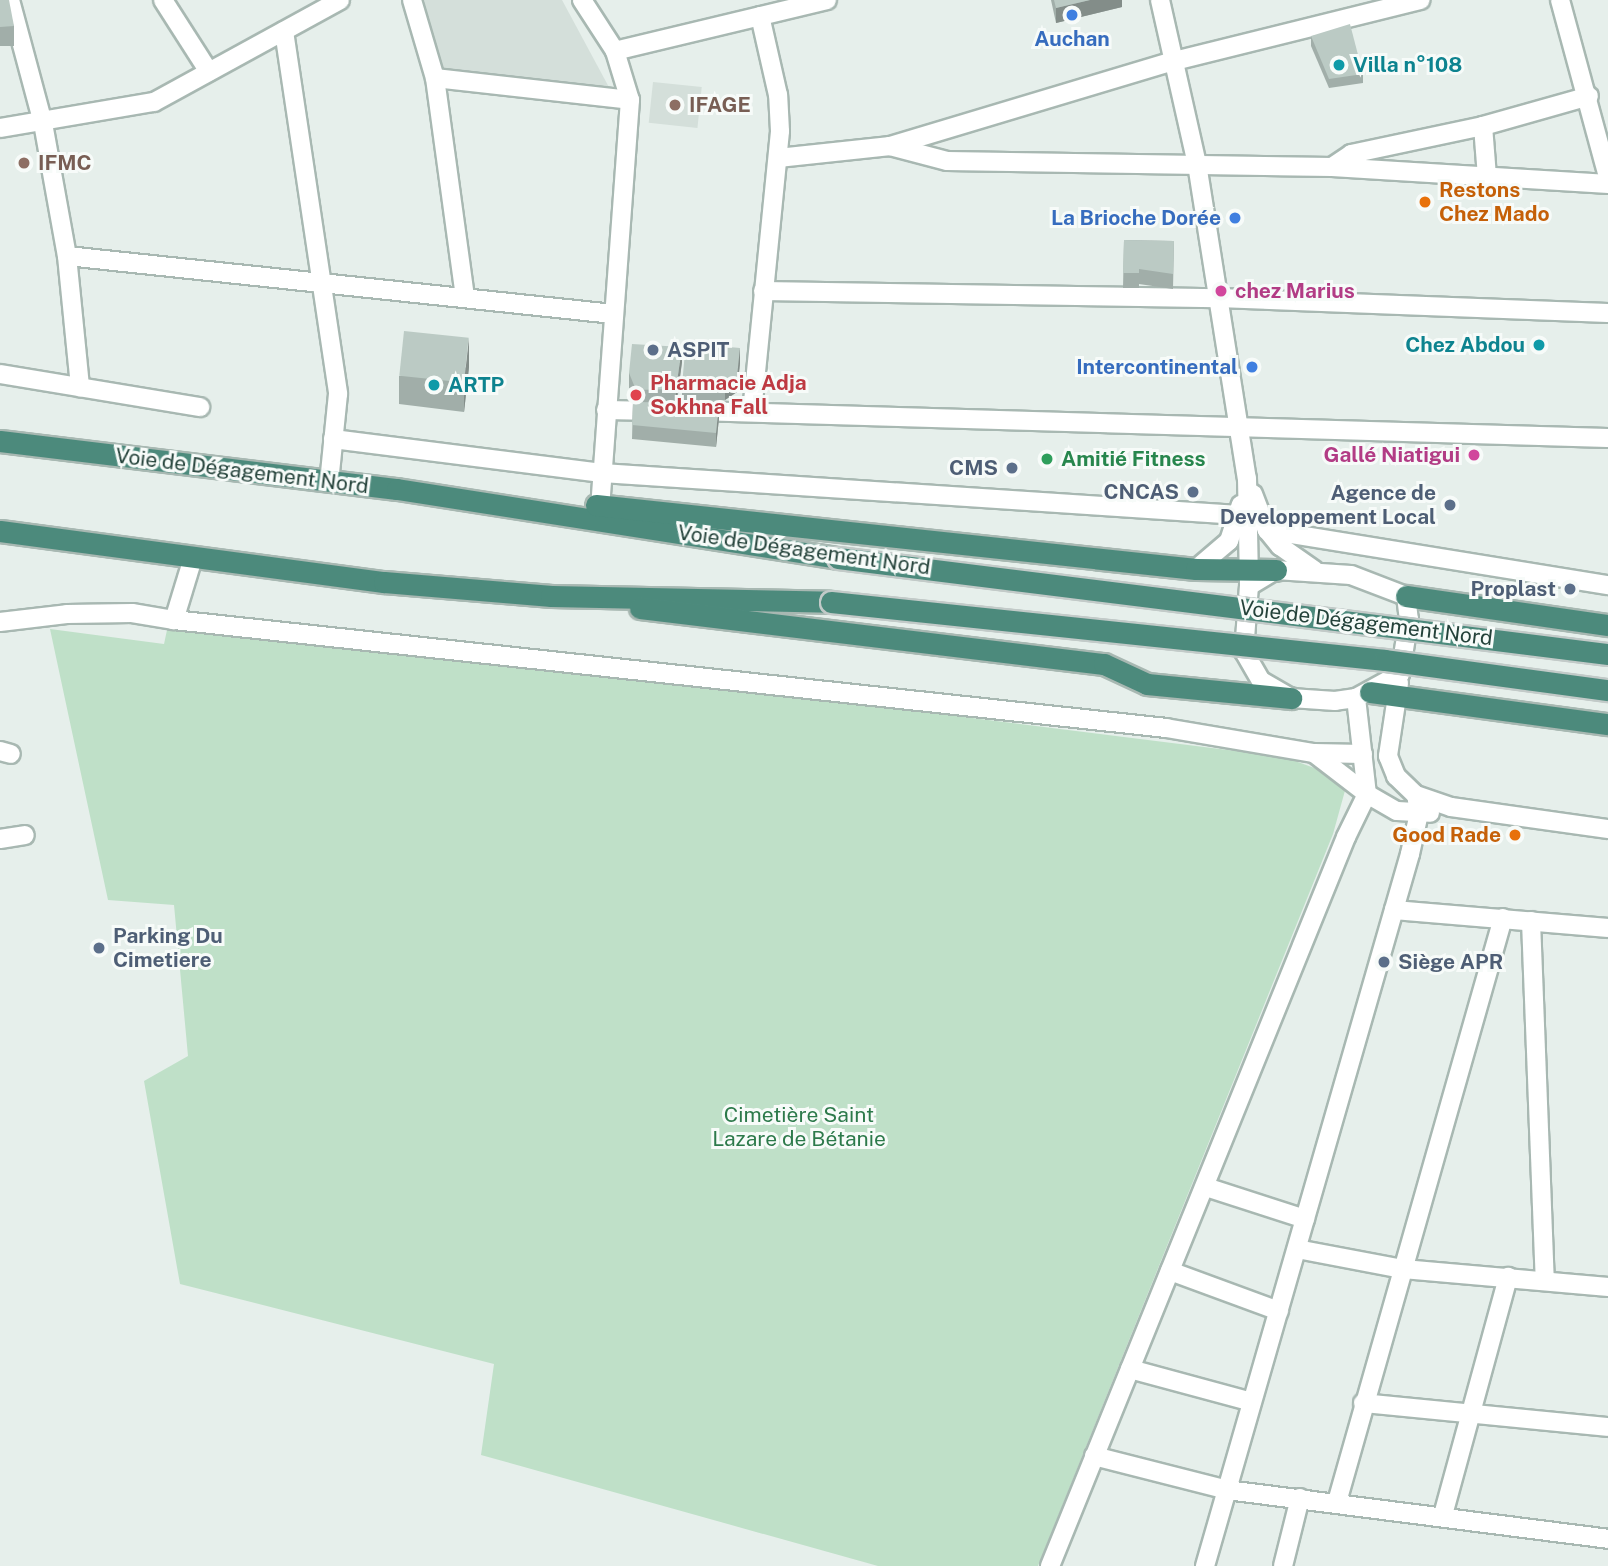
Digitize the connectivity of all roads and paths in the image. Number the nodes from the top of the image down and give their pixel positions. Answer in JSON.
{"nodes":[{"id":1,"x":10,"y":0,"type":"edge"},
{"id":2,"x":163,"y":0,"type":"edge"},
{"id":3,"x":340,"y":0,"type":"edge"},
{"id":4,"x":412,"y":0,"type":"edge"},
{"id":5,"x":582,"y":0,"type":"edge"},
{"id":6,"x":827,"y":0,"type":"edge"},
{"id":7,"x":1160,"y":0,"type":"edge"},
{"id":8,"x":1421,"y":0,"type":"edge"},
{"id":9,"x":1560,"y":0,"type":"edge"},
{"id":10,"x":760,"y":16,"type":"junction"},
{"id":11,"x":284,"y":31,"type":"junction"},
{"id":12,"x":615,"y":51,"type":"junction"},
{"id":13,"x":1174,"y":61,"type":"junction"},
{"id":14,"x":209,"y":72,"type":"junction"},
{"id":15,"x":435,"y":78,"type":"junction"},
{"id":16,"x":1589,"y":96,"type":"junction"},
{"id":17,"x":630,"y":100,"type":"junction"},
{"id":18,"x":43,"y":123,"type":"junction"},
{"id":19,"x":1483,"y":125,"type":"junction"},
{"id":20,"x":0,"y":128,"type":"edge"},
{"id":21,"x":890,"y":146,"type":"junction"},
{"id":22,"x":778,"y":159,"type":"junction"},
{"id":23,"x":1197,"y":164,"type":"junction"},
{"id":24,"x":1332,"y":167,"type":"junction"},
{"id":25,"x":1486,"y":177,"type":"junction"},
{"id":26,"x":1608,"y":177,"type":"edge"},
{"id":27,"x":1608,"y":184,"type":"edge"},
{"id":28,"x":67,"y":256,"type":"junction"},
{"id":29,"x":321,"y":282,"type":"junction"},
{"id":30,"x":762,"y":291,"type":"junction"},
{"id":31,"x":465,"y":298,"type":"junction"},
{"id":32,"x":1218,"y":298,"type":"junction"},
{"id":33,"x":1608,"y":313,"type":"edge"},
{"id":34,"x":613,"y":314,"type":"junction"},
{"id":35,"x":0,"y":374,"type":"edge"},
{"id":36,"x":80,"y":387,"type":"junction"},
{"id":37,"x":200,"y":407,"type":"dead end"},
{"id":38,"x":606,"y":410,"type":"junction"},
{"id":39,"x":752,"y":412,"type":"junction"},
{"id":40,"x":1239,"y":425,"type":"junction"},
{"id":41,"x":1608,"y":438,"type":"edge"},
{"id":42,"x":334,"y":439,"type":"junction"},
{"id":43,"x":0,"y":441,"type":"edge"},
{"id":44,"x":602,"y":473,"type":"junction"},
{"id":45,"x":1247,"y":478,"type":"junction"},
{"id":46,"x":329,"y":482,"type":"junction"},
{"id":47,"x":500,"y":505,"type":"junction"},
{"id":48,"x":600,"y":506,"type":"junction"},
{"id":49,"x":1239,"y":515,"type":"junction"},
{"id":50,"x":1267,"y":530,"type":"junction"},
{"id":51,"x":0,"y":531,"type":"edge"},
{"id":52,"x":192,"y":558,"type":"junction"},
{"id":53,"x":1196,"y":569,"type":"junction"},
{"id":54,"x":1276,"y":570,"type":"joint"},
{"id":55,"x":1314,"y":570,"type":"junction"},
{"id":56,"x":1249,"y":577,"type":"junction"},
{"id":57,"x":1608,"y":585,"type":"edge"},
{"id":58,"x":551,"y":596,"type":"junction"},
{"id":59,"x":1406,"y":596,"type":"junction"},
{"id":60,"x":174,"y":620,"type":"junction"},
{"id":61,"x":0,"y":622,"type":"edge"},
{"id":62,"x":1608,"y":625,"type":"edge"},
{"id":63,"x":1608,"y":654,"type":"edge"},
{"id":64,"x":1400,"y":674,"type":"junction"},
{"id":65,"x":1608,"y":690,"type":"edge"},
{"id":66,"x":1363,"y":695,"type":"junction"},
{"id":67,"x":1396,"y":697,"type":"junction"},
{"id":68,"x":1291,"y":698,"type":"junction"},
{"id":69,"x":1608,"y":724,"type":"edge"},
{"id":70,"x":1314,"y":753,"type":"junction"},
{"id":71,"x":1363,"y":754,"type":"junction"},
{"id":72,"x":1367,"y":794,"type":"junction"},
{"id":73,"x":1416,"y":795,"type":"junction"},
{"id":74,"x":1451,"y":807,"type":"junction"},
{"id":75,"x":1419,"y":813,"type":"junction"},
{"id":76,"x":1608,"y":829,"type":"edge"},
{"id":77,"x":25,"y":835,"type":"dead end"},
{"id":78,"x":0,"y":839,"type":"edge"},
{"id":79,"x":1394,"y":910,"type":"junction"},
{"id":80,"x":1503,"y":918,"type":"junction"},
{"id":81,"x":1531,"y":921,"type":"junction"},
{"id":82,"x":1608,"y":928,"type":"edge"},
{"id":83,"x":1206,"y":1187,"type":"junction"},
{"id":84,"x":1305,"y":1219,"type":"junction"},
{"id":85,"x":1297,"y":1249,"type":"junction"},
{"id":86,"x":1403,"y":1269,"type":"junction"},
{"id":87,"x":1170,"y":1271,"type":"junction"},
{"id":88,"x":1508,"y":1277,"type":"junction"},
{"id":89,"x":1545,"y":1279,"type":"junction"},
{"id":90,"x":1608,"y":1287,"type":"edge"},
{"id":91,"x":1279,"y":1311,"type":"junction"},
{"id":92,"x":1130,"y":1369,"type":"junction"},
{"id":93,"x":1252,"y":1402,"type":"junction"},
{"id":94,"x":1363,"y":1404,"type":"junction"},
{"id":95,"x":1469,"y":1416,"type":"junction"},
{"id":96,"x":1608,"y":1427,"type":"edge"},
{"id":97,"x":1094,"y":1456,"type":"junction"},
{"id":98,"x":1227,"y":1490,"type":"junction"},
{"id":99,"x":1300,"y":1499,"type":"junction"},
{"id":100,"x":1337,"y":1503,"type":"junction"},
{"id":101,"x":1443,"y":1515,"type":"junction"},
{"id":102,"x":1608,"y":1539,"type":"edge"},
{"id":103,"x":1050,"y":1566,"type":"edge"},
{"id":104,"x":1205,"y":1566,"type":"edge"},
{"id":105,"x":1283,"y":1566,"type":"edge"}],
"edges":[{"from":1,"to":18,"type":"street"},
{"from":2,"to":14,"type":"street"},
{"from":3,"to":11,"type":"street"},
{"from":4,"to":15,"type":"street"},
{"from":5,"to":12,"type":"street"},
{"from":6,"to":10,"type":"street"},
{"from":7,"to":13,"type":"street"},
{"from":8,"to":13,"type":"street"},
{"from":9,"to":16,"type":"street"},
{"from":10,"to":12,"type":"street"},
{"from":10,"to":22,"type":"street"},
{"from":11,"to":14,"type":"street"},
{"from":11,"to":29,"type":"street"},
{"from":12,"to":17,"type":"street"},
{"from":13,"to":21,"type":"street"},
{"from":13,"to":23,"type":"street"},
{"from":14,"to":18,"type":"street"},
{"from":15,"to":17,"type":"street"},
{"from":15,"to":31,"type":"street"},
{"from":16,"to":19,"type":"street"},
{"from":16,"to":26,"type":"street"},
{"from":17,"to":34,"type":"street"},
{"from":18,"to":20,"type":"street"},
{"from":18,"to":28,"type":"street"},
{"from":19,"to":24,"type":"street"},
{"from":19,"to":25,"type":"street"},
{"from":21,"to":22,"type":"street"},
{"from":21,"to":23,"type":"street"},
{"from":22,"to":30,"type":"street"},
{"from":23,"to":24,"type":"street"},
{"from":23,"to":32,"type":"street"},
{"from":24,"to":25,"type":"street"},
{"from":25,"to":27,"type":"street"},
{"from":28,"to":29,"type":"street"},
{"from":28,"to":36,"type":"street"},
{"from":29,"to":31,"type":"street"},
{"from":29,"to":42,"type":"street"},
{"from":30,"to":32,"type":"street"},
{"from":30,"to":39,"type":"street"},
{"from":31,"to":34,"type":"street"},
{"from":32,"to":33,"type":"street"},
{"from":32,"to":40,"type":"street"},
{"from":34,"to":38,"type":"street"},
{"from":35,"to":36,"type":"street"},
{"from":36,"to":37,"type":"street"},
{"from":38,"to":39,"type":"street"},
{"from":38,"to":44,"type":"street"},
{"from":39,"to":40,"type":"street"},
{"from":40,"to":41,"type":"street"},
{"from":40,"to":45,"type":"street"},
{"from":42,"to":44,"type":"street"},
{"from":42,"to":46,"type":"street"},
{"from":43,"to":46,"type":"highway","name":"Voie de Dégagement Nord"},
{"from":44,"to":48,"type":"street"},
{"from":44,"to":49,"type":"street"},
{"from":45,"to":49,"type":"street"},
{"from":45,"to":50,"type":"street"},
{"from":45,"to":56,"type":"street"},
{"from":46,"to":47,"type":"highway","name":"Voie de Dégagement Nord"},
{"from":47,"to":48,"type":"highway"},
{"from":47,"to":63,"type":"highway","name":"Voie de Dégagement Nord","bridge":true},
{"from":48,"to":53,"type":"highway"},
{"from":49,"to":53,"type":"street"},
{"from":50,"to":55,"type":"street"},
{"from":50,"to":57,"type":"street"},
{"from":51,"to":52,"type":"highway","name":"Voie de Dégagement Nord"},
{"from":52,"to":58,"type":"highway","name":"Voie de Dégagement Nord"},
{"from":52,"to":60,"type":"street"},
{"from":53,"to":56,"type":"highway"},
{"from":54,"to":55,"type":"street"},
{"from":54,"to":56,"type":"highway"},
{"from":55,"to":59,"type":"street"},
{"from":56,"to":68,"type":"street"},
{"from":58,"to":65,"type":"highway","name":"Voie de Dégagement Nord","bridge":true},
{"from":58,"to":68,"type":"highway"},
{"from":59,"to":62,"type":"highway"},
{"from":59,"to":64,"type":"street"},
{"from":60,"to":61,"type":"street"},
{"from":60,"to":70,"type":"street"},
{"from":64,"to":66,"type":"street"},
{"from":64,"to":67,"type":"street"},
{"from":66,"to":67,"type":"highway"},
{"from":66,"to":68,"type":"street"},
{"from":66,"to":71,"type":"street"},
{"from":67,"to":69,"type":"highway"},
{"from":67,"to":73,"type":"street"},
{"from":70,"to":71,"type":"street"},
{"from":70,"to":72,"type":"street"},
{"from":71,"to":72,"type":"street"},
{"from":72,"to":75,"type":"street"},
{"from":72,"to":83,"type":"street"},
{"from":73,"to":74,"type":"street"},
{"from":73,"to":75,"type":"street"},
{"from":74,"to":75,"type":"street"},
{"from":74,"to":76,"type":"street"},
{"from":75,"to":79,"type":"street"},
{"from":77,"to":78,"type":"street"},
{"from":79,"to":80,"type":"street"},
{"from":79,"to":84,"type":"street"},
{"from":80,"to":81,"type":"street"},
{"from":80,"to":86,"type":"street"},
{"from":81,"to":82,"type":"street"},
{"from":81,"to":89,"type":"street"},
{"from":83,"to":84,"type":"street"},
{"from":83,"to":87,"type":"street"},
{"from":84,"to":85,"type":"street"},
{"from":85,"to":86,"type":"street"},
{"from":85,"to":91,"type":"street"},
{"from":86,"to":88,"type":"street"},
{"from":86,"to":94,"type":"street"},
{"from":87,"to":91,"type":"street"},
{"from":87,"to":92,"type":"street"},
{"from":88,"to":89,"type":"street"},
{"from":88,"to":95,"type":"street"},
{"from":89,"to":90,"type":"street"},
{"from":91,"to":93,"type":"street"},
{"from":92,"to":93,"type":"street"},
{"from":92,"to":97,"type":"street"},
{"from":93,"to":98,"type":"street"},
{"from":94,"to":95,"type":"street"},
{"from":94,"to":100,"type":"street"},
{"from":95,"to":96,"type":"street"},
{"from":95,"to":101,"type":"street"},
{"from":97,"to":98,"type":"street"},
{"from":97,"to":103,"type":"street"},
{"from":98,"to":99,"type":"street"},
{"from":98,"to":104,"type":"street"},
{"from":99,"to":100,"type":"street"},
{"from":99,"to":105,"type":"street"},
{"from":100,"to":101,"type":"street"},
{"from":101,"to":102,"type":"street"}]}
